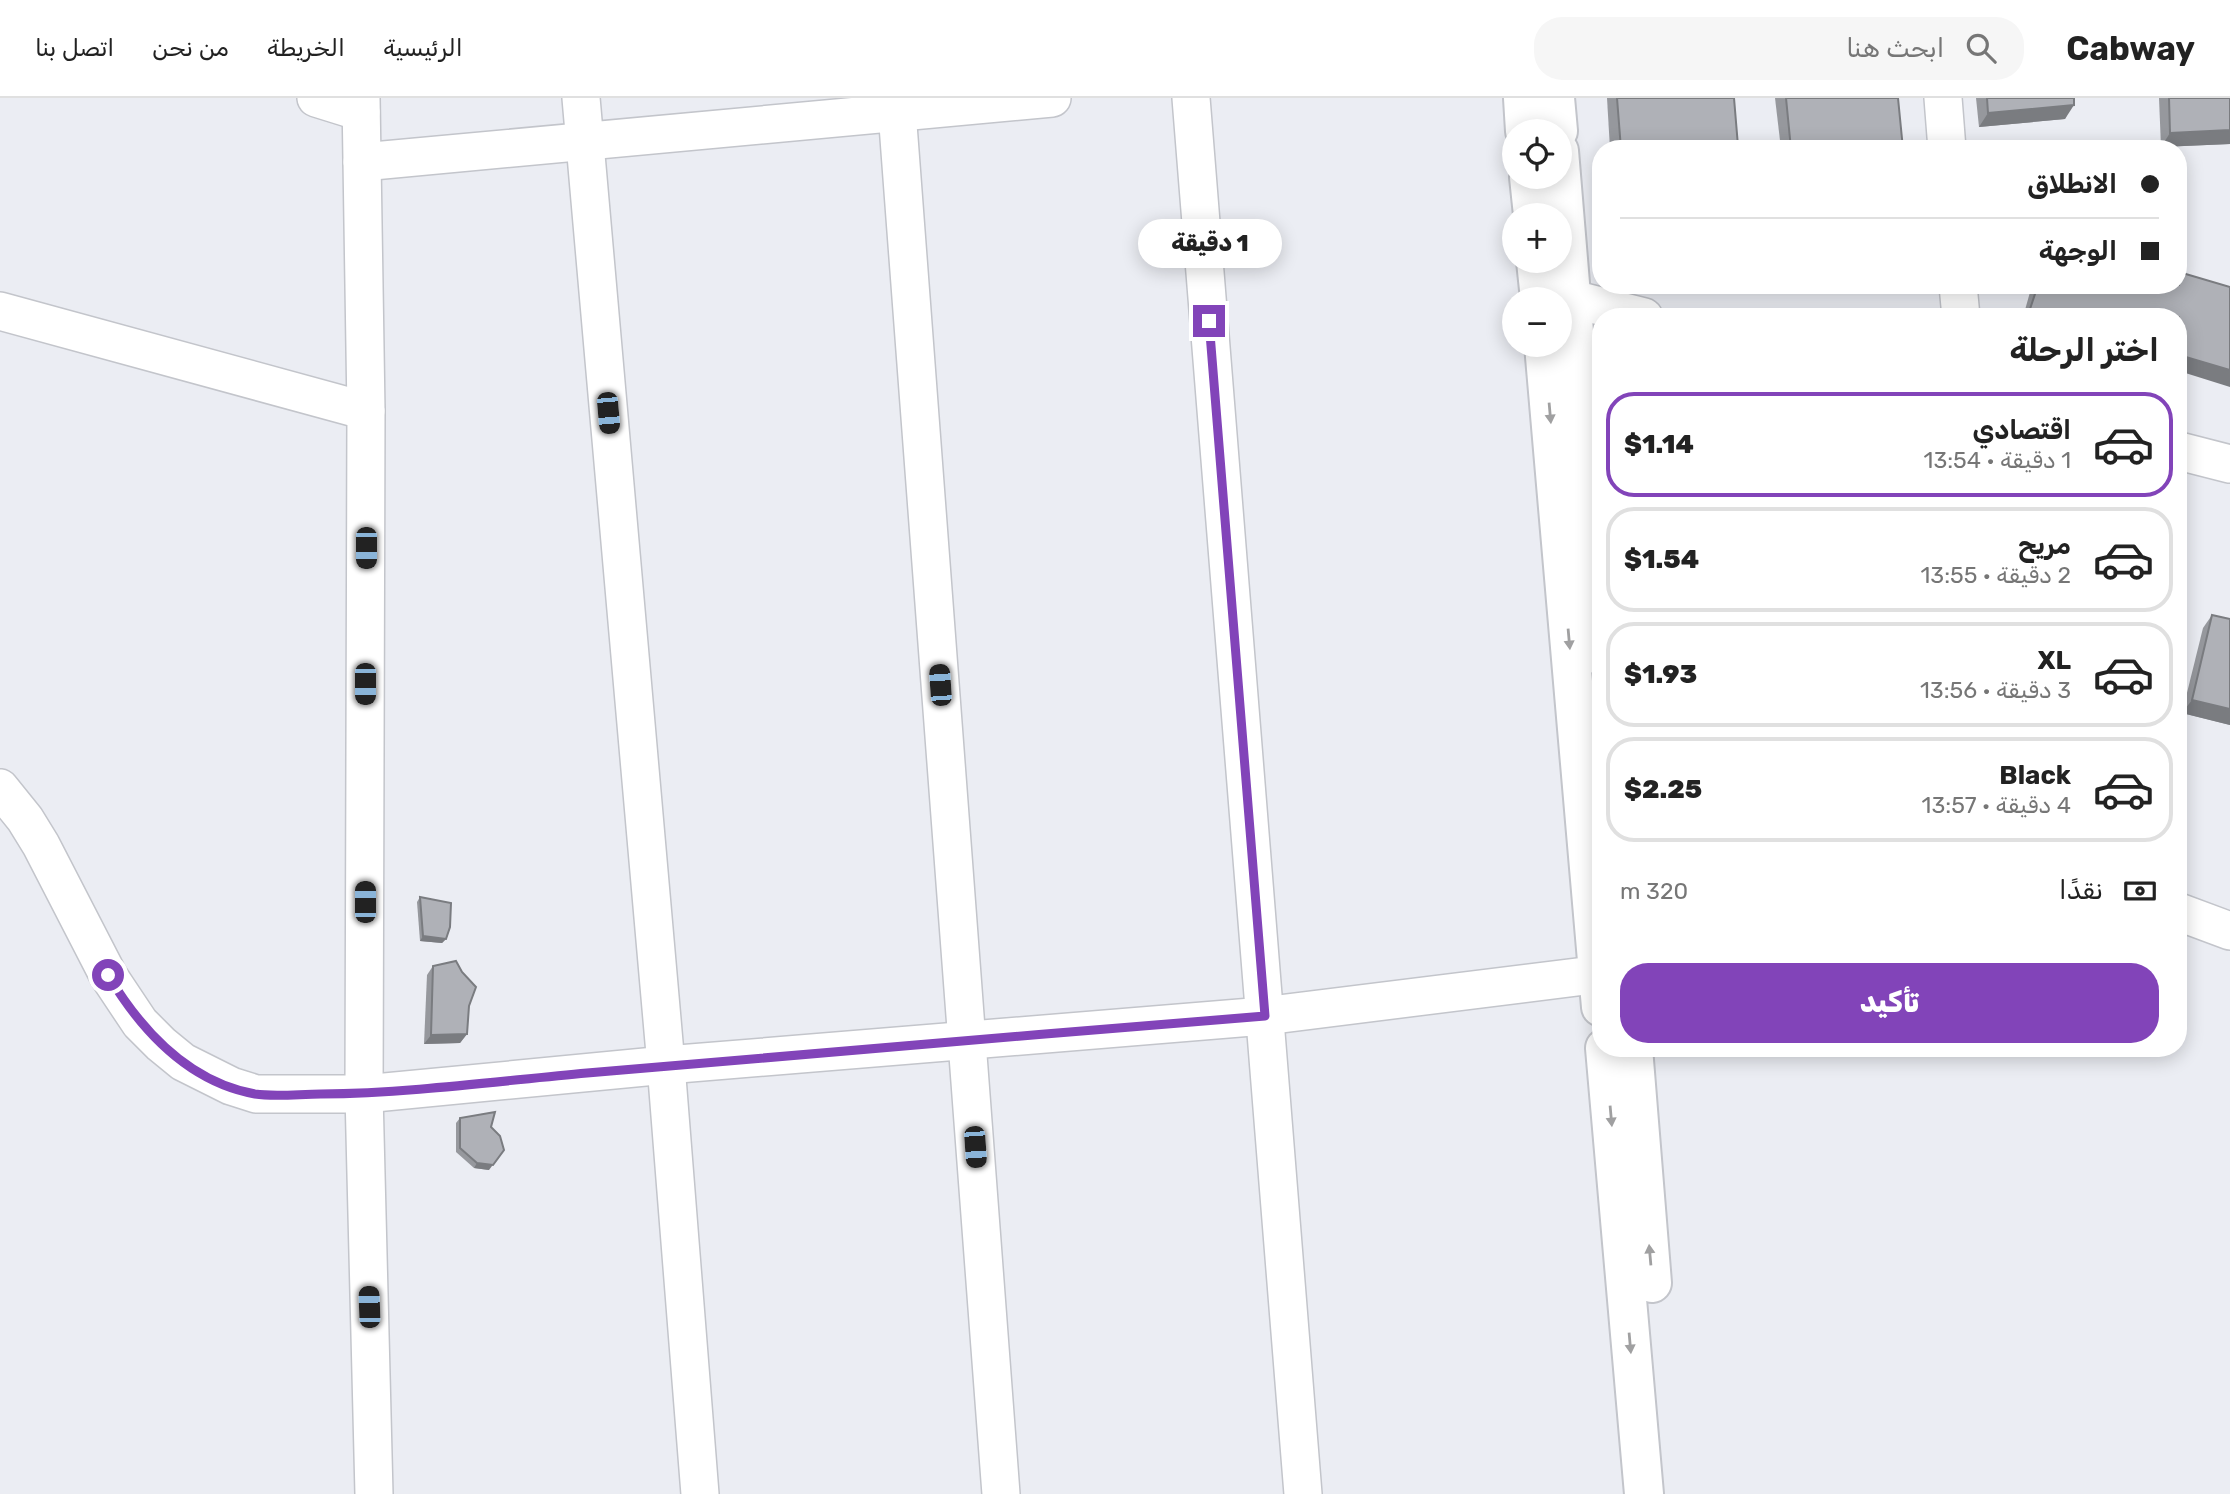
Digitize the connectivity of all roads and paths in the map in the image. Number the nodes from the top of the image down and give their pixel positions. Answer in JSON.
{"nodes":[{"id":1,"x":316,"y":98,"type":"edge"},
{"id":2,"x":581,"y":98,"type":"edge"},
{"id":3,"x":1052,"y":98,"type":"edge"},
{"id":4,"x":1191,"y":98,"type":"edge"},
{"id":5,"x":1523,"y":98,"type":"edge"},
{"id":6,"x":1555,"y":98,"type":"edge"},
{"id":7,"x":1943,"y":98,"type":"edge"},
{"id":8,"x":361,"y":105,"type":"edge"},
{"id":9,"x":897,"y":105,"type":"edge"},
{"id":10,"x":1524,"y":119,"type":"edge"},
{"id":11,"x":1557,"y":119,"type":"edge"},
{"id":12,"x":1946,"y":140,"type":"edge"},
{"id":13,"x":584,"y":141,"type":"junction"},
{"id":14,"x":362,"y":162,"type":"junction"},
{"id":15,"x":1557,"y":189,"type":"edge"},
{"id":16,"x":1553,"y":287,"type":"edge"},
{"id":17,"x":1572,"y":303,"type":"edge"},
{"id":18,"x":1598,"y":308,"type":"edge"},
{"id":19,"x":0,"y":312,"type":"edge"},
{"id":20,"x":1545,"y":357,"type":"edge"},
{"id":21,"x":1561,"y":357,"type":"edge"},
{"id":22,"x":366,"y":411,"type":"junction"},
{"id":23,"x":2187,"y":453,"type":"edge"},
{"id":24,"x":2230,"y":464,"type":"edge"},
{"id":25,"x":1592,"y":589,"type":"edge"},
{"id":26,"x":0,"y":788,"type":"edge"},
{"id":27,"x":1592,"y":894,"type":"edge"},
{"id":28,"x":2187,"y":915,"type":"edge"},
{"id":29,"x":2230,"y":931,"type":"edge"},
{"id":30,"x":1592,"y":986,"type":"edge"},
{"id":31,"x":1265,"y":1016,"type":"junction"},
{"id":32,"x":967,"y":1040,"type":"junction"},
{"id":33,"x":1606,"y":1057,"type":"edge"},
{"id":34,"x":1634,"y":1057,"type":"edge"},
{"id":35,"x":666,"y":1065,"type":"junction"},
{"id":36,"x":364,"y":1094,"type":"junction"},
{"id":37,"x":374,"y":1494,"type":"edge"},
{"id":38,"x":700,"y":1494,"type":"edge"},
{"id":39,"x":1002,"y":1494,"type":"edge"},
{"id":40,"x":1303,"y":1494,"type":"edge"},
{"id":41,"x":1643,"y":1494,"type":"edge"},
{"id":42,"x":1669,"y":1494,"type":"edge"}],
"edges":[{"from":1,"to":8,"type":"street"},
{"from":2,"to":13,"type":"street"},
{"from":3,"to":9,"type":"street"},
{"from":4,"to":31,"type":"street"},
{"from":5,"to":10,"type":"street"},
{"from":6,"to":11,"type":"street"},
{"from":7,"to":12,"type":"street"},
{"from":8,"to":14,"type":"street"},
{"from":9,"to":13,"type":"street"},
{"from":9,"to":32,"type":"street"},
{"from":13,"to":14,"type":"street"},
{"from":13,"to":35,"type":"street"},
{"from":14,"to":22,"type":"street"},
{"from":15,"to":16,"type":"street"},
{"from":17,"to":18,"type":"street"},
{"from":19,"to":22,"type":"street"},
{"from":20,"to":27,"type":"street","one_way":true},
{"from":21,"to":25,"type":"street"},
{"from":22,"to":36,"type":"street"},
{"from":23,"to":24,"type":"street"},
{"from":26,"to":36,"type":"street"},
{"from":28,"to":29,"type":"street"},
{"from":30,"to":31,"type":"street"},
{"from":31,"to":32,"type":"street"},
{"from":31,"to":40,"type":"street"},
{"from":32,"to":35,"type":"street"},
{"from":32,"to":39,"type":"street"},
{"from":33,"to":41,"type":"street","one_way":true},
{"from":42,"to":34,"type":"street","one_way":true},
{"from":35,"to":36,"type":"street"},
{"from":35,"to":38,"type":"street"},
{"from":36,"to":37,"type":"street"}]}
